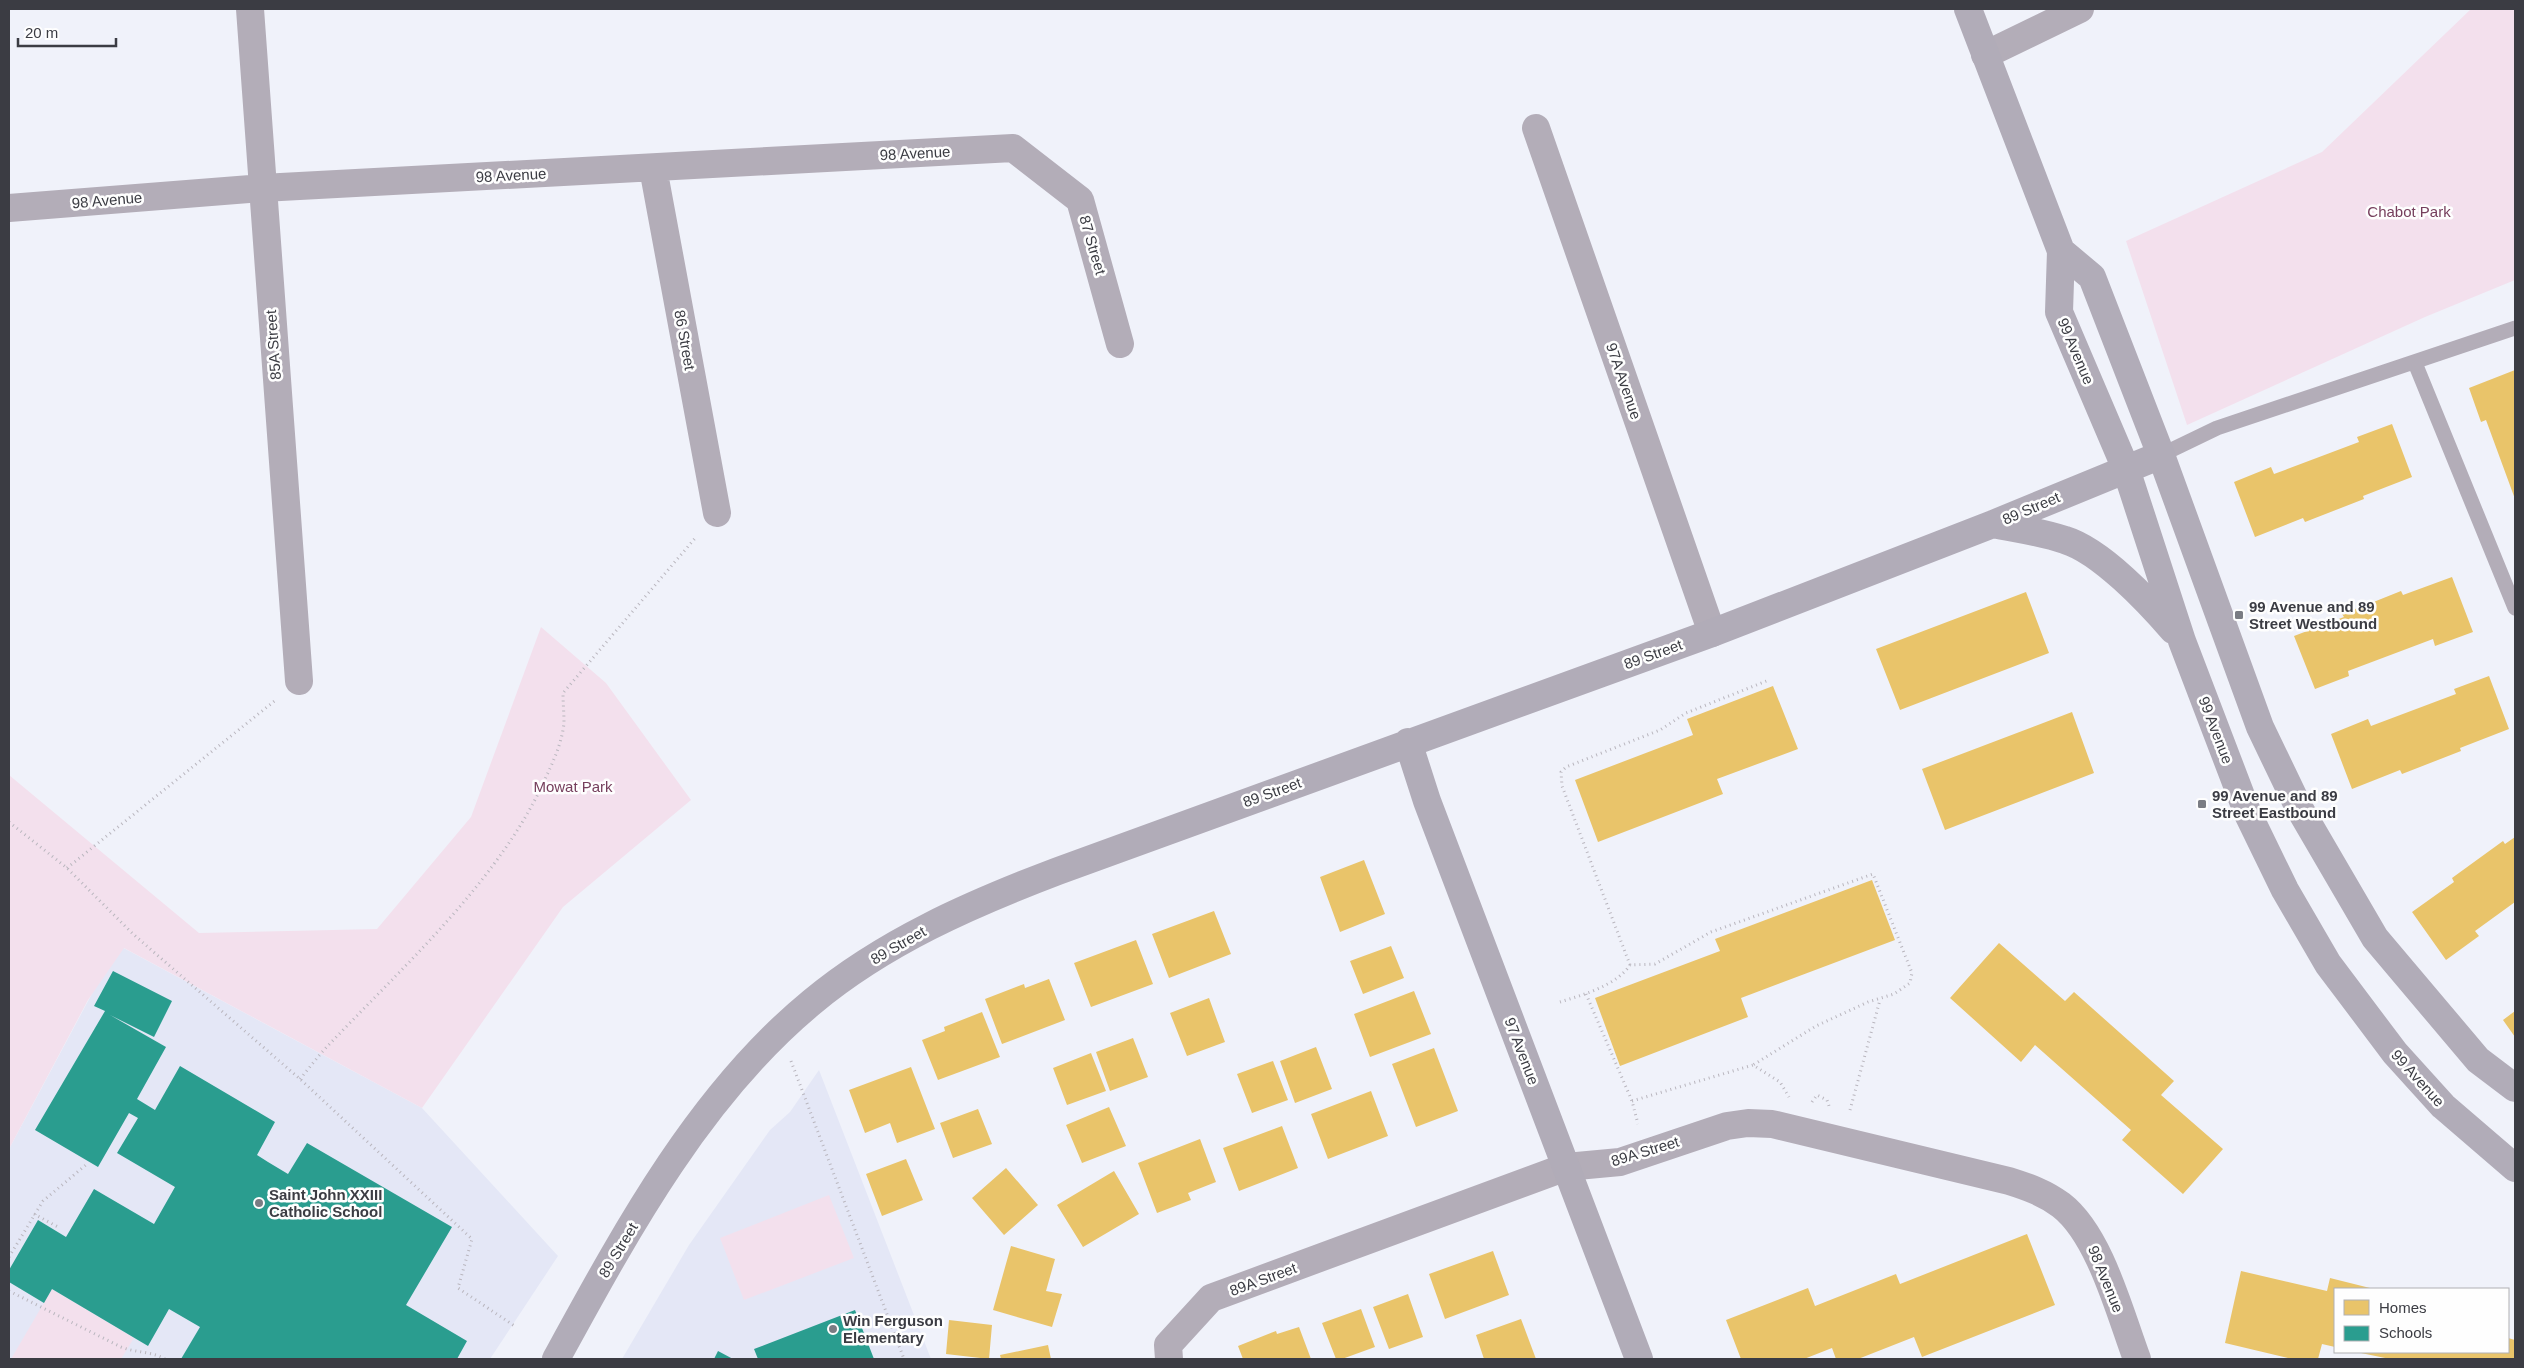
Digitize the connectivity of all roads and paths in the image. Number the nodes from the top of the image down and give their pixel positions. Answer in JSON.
{"nodes":[{"id":1,"x":250,"y":9,"type":"edge"},
{"id":2,"x":1968,"y":9,"type":"edge"},
{"id":3,"x":2080,"y":9,"type":"edge"},
{"id":4,"x":1985,"y":55,"type":"junction"},
{"id":5,"x":1536,"y":128,"type":"dead end"},
{"id":6,"x":1013,"y":148,"type":"joint"},
{"id":7,"x":653,"y":168,"type":"junction"},
{"id":8,"x":262,"y":188,"type":"junction"},
{"id":9,"x":9,"y":208,"type":"edge"},
{"id":10,"x":2061,"y":251,"type":"junction"},
{"id":11,"x":2515,"y":328,"type":"edge"},
{"id":12,"x":1120,"y":344,"type":"dead end"},
{"id":13,"x":2415,"y":363,"type":"junction"},
{"id":14,"x":2161,"y":455,"type":"junction"},
{"id":15,"x":2126,"y":469,"type":"junction"},
{"id":16,"x":717,"y":513,"type":"joint"},
{"id":17,"x":1993,"y":524,"type":"junction"},
{"id":18,"x":2515,"y":608,"type":"edge"},
{"id":19,"x":1712,"y":633,"type":"junction"},
{"id":20,"x":2182,"y":641,"type":"junction"},
{"id":21,"x":1769,"y":680,"type":"dead end"},
{"id":22,"x":298,"y":681,"type":"joint"},
{"id":23,"x":1408,"y":742,"type":"junction"},
{"id":24,"x":9,"y":822,"type":"edge"},
{"id":25,"x":67,"y":868,"type":"junction"},
{"id":26,"x":1630,"y":965,"type":"junction"},
{"id":27,"x":1586,"y":994,"type":"junction"},
{"id":28,"x":1880,"y":1000,"type":"junction"},
{"id":29,"x":1560,"y":1002,"type":"dead end"},
{"id":30,"x":778,"y":1032,"type":"junction"},
{"id":31,"x":1753,"y":1065,"type":"junction"},
{"id":32,"x":300,"y":1079,"type":"junction"},
{"id":33,"x":2515,"y":1088,"type":"edge"},
{"id":34,"x":1632,"y":1101,"type":"junction"},
{"id":35,"x":1789,"y":1105,"type":"dead end"},
{"id":36,"x":1848,"y":1118,"type":"dead end"},
{"id":37,"x":1639,"y":1127,"type":"dead end"},
{"id":38,"x":88,"y":1164,"type":"dead end"},
{"id":39,"x":1566,"y":1167,"type":"junction"},
{"id":40,"x":2515,"y":1168,"type":"edge"},
{"id":41,"x":2062,"y":1206,"type":"joint"},
{"id":42,"x":34,"y":1214,"type":"junction"},
{"id":43,"x":60,"y":1228,"type":"dead end"},
{"id":44,"x":9,"y":1257,"type":"edge"},
{"id":45,"x":9,"y":1291,"type":"edge"},
{"id":46,"x":516,"y":1327,"type":"dead end"},
{"id":47,"x":1169,"y":1352,"type":"edge"},
{"id":48,"x":165,"y":1359,"type":"edge"},
{"id":49,"x":556,"y":1359,"type":"edge"},
{"id":50,"x":904,"y":1359,"type":"edge"},
{"id":51,"x":1639,"y":1359,"type":"edge"},
{"id":52,"x":2137,"y":1359,"type":"edge"}],
"edges":[{"from":1,"to":8,"type":"street","name":"85A Street"},
{"from":2,"to":4,"type":"street","name":"99 Avenue"},
{"from":3,"to":4,"type":"street"},
{"from":4,"to":10,"type":"street","name":"99 Avenue"},
{"from":5,"to":19,"type":"street","name":"97A Avenue"},
{"from":6,"to":7,"type":"street","name":"98 Avenue"},
{"from":6,"to":12,"type":"street","name":"87 Street"},
{"from":7,"to":8,"type":"street","name":"98 Avenue"},
{"from":7,"to":16,"type":"street","name":"86 Street"},
{"from":8,"to":9,"type":"street","name":"98 Avenue"},
{"from":8,"to":22,"type":"street","name":"85A Street"},
{"from":10,"to":14,"type":"street","name":"99 Avenue"},
{"from":10,"to":15,"type":"street","name":"99 Avenue"},
{"from":11,"to":13,"type":"lane"},
{"from":13,"to":14,"type":"lane"},
{"from":13,"to":18,"type":"lane"},
{"from":14,"to":15,"type":"street","name":"89 Street"},
{"from":14,"to":33,"type":"street","name":"99 Avenue"},
{"from":15,"to":17,"type":"street","name":"89 Street"},
{"from":15,"to":20,"type":"street","name":"99 Avenue"},
{"from":16,"to":32,"type":"path"},
{"from":17,"to":19,"type":"street","name":"89 Street"},
{"from":17,"to":20,"type":"street"},
{"from":19,"to":23,"type":"street","name":"89 Street"},
{"from":20,"to":40,"type":"street","name":"99 Avenue"},
{"from":21,"to":26,"type":"path"},
{"from":22,"to":25,"type":"path"},
{"from":23,"to":30,"type":"street","name":"89 Street"},
{"from":23,"to":39,"type":"street","name":"97 Avenue"},
{"from":24,"to":25,"type":"path"},
{"from":25,"to":32,"type":"path"},
{"from":26,"to":27,"type":"path"},
{"from":26,"to":28,"type":"path"},
{"from":27,"to":29,"type":"path"},
{"from":27,"to":34,"type":"path"},
{"from":28,"to":31,"type":"path"},
{"from":28,"to":36,"type":"path"},
{"from":30,"to":49,"type":"street","name":"89 Street"},
{"from":30,"to":50,"type":"path"},
{"from":31,"to":34,"type":"path"},
{"from":31,"to":35,"type":"path"},
{"from":32,"to":46,"type":"path"},
{"from":34,"to":37,"type":"path"},
{"from":38,"to":42,"type":"path"},
{"from":39,"to":41,"type":"street","name":"89A Street"},
{"from":39,"to":47,"type":"street","name":"89A Street"},
{"from":39,"to":51,"type":"street","name":"97 Avenue"},
{"from":41,"to":52,"type":"street","name":"98 Avenue"},
{"from":42,"to":43,"type":"path"},
{"from":42,"to":44,"type":"path"},
{"from":45,"to":48,"type":"path"}]}
